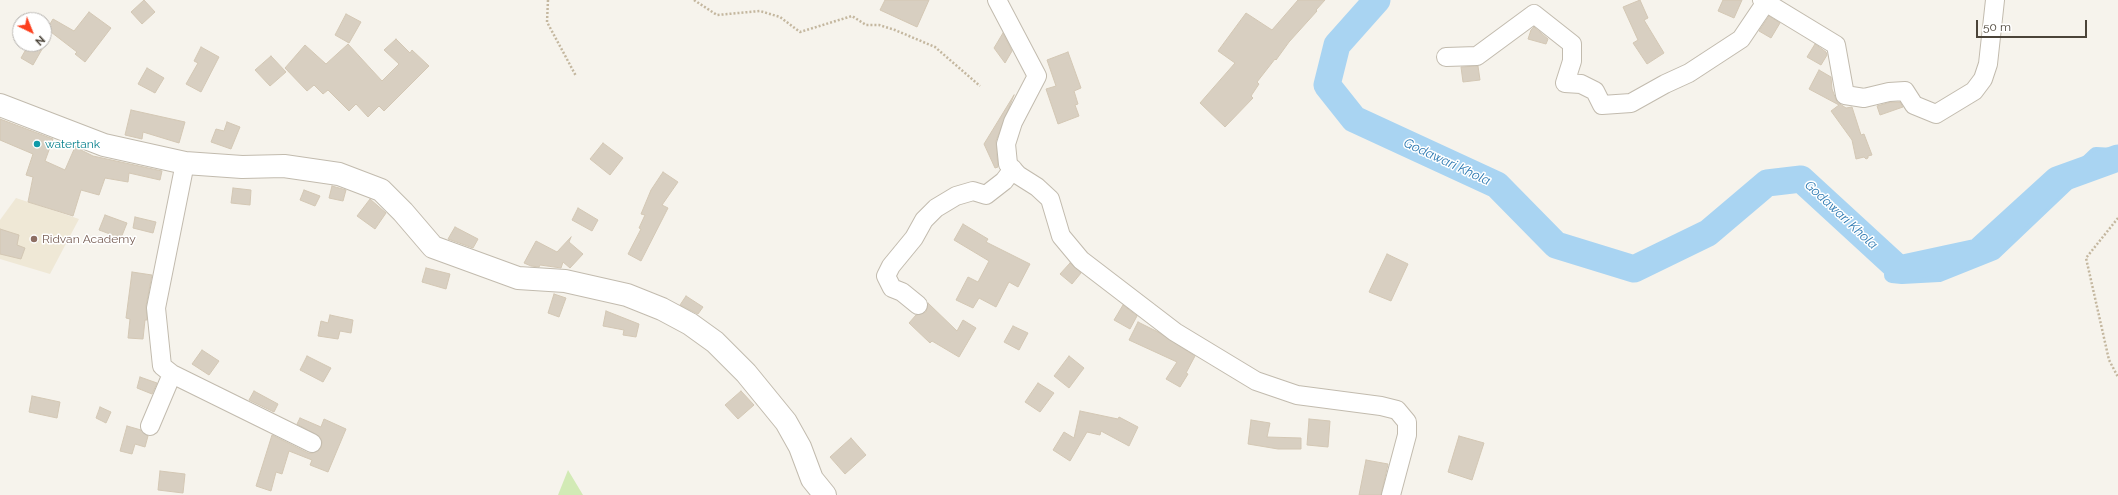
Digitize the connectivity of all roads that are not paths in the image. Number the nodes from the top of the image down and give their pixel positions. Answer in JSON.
{"nodes":[{"id":1,"x":997,"y":0,"type":"edge"},
{"id":2,"x":1995,"y":0,"type":"edge"},
{"id":3,"x":1764,"y":1,"type":"edge"},
{"id":4,"x":1446,"y":57,"type":"dead end"},
{"id":5,"x":0,"y":105,"type":"edge"},
{"id":6,"x":185,"y":163,"type":"junction"},
{"id":7,"x":1013,"y":169,"type":"junction"},
{"id":8,"x":918,"y":305,"type":"dead end"},
{"id":9,"x":172,"y":374,"type":"junction"},
{"id":10,"x":150,"y":426,"type":"dead end"},
{"id":11,"x":312,"y":443,"type":"dead end"},
{"id":12,"x":825,"y":495,"type":"edge"},
{"id":13,"x":1391,"y":495,"type":"edge"}],
"edges":[{"from":1,"to":7,"type":"street"},
{"from":2,"to":3,"type":"street"},
{"from":3,"to":4,"type":"street"},
{"from":5,"to":6,"type":"street"},
{"from":6,"to":9,"type":"street"},
{"from":6,"to":12,"type":"street"},
{"from":7,"to":8,"type":"street"},
{"from":7,"to":13,"type":"street"},
{"from":9,"to":10,"type":"street"},
{"from":9,"to":11,"type":"street"}]}
